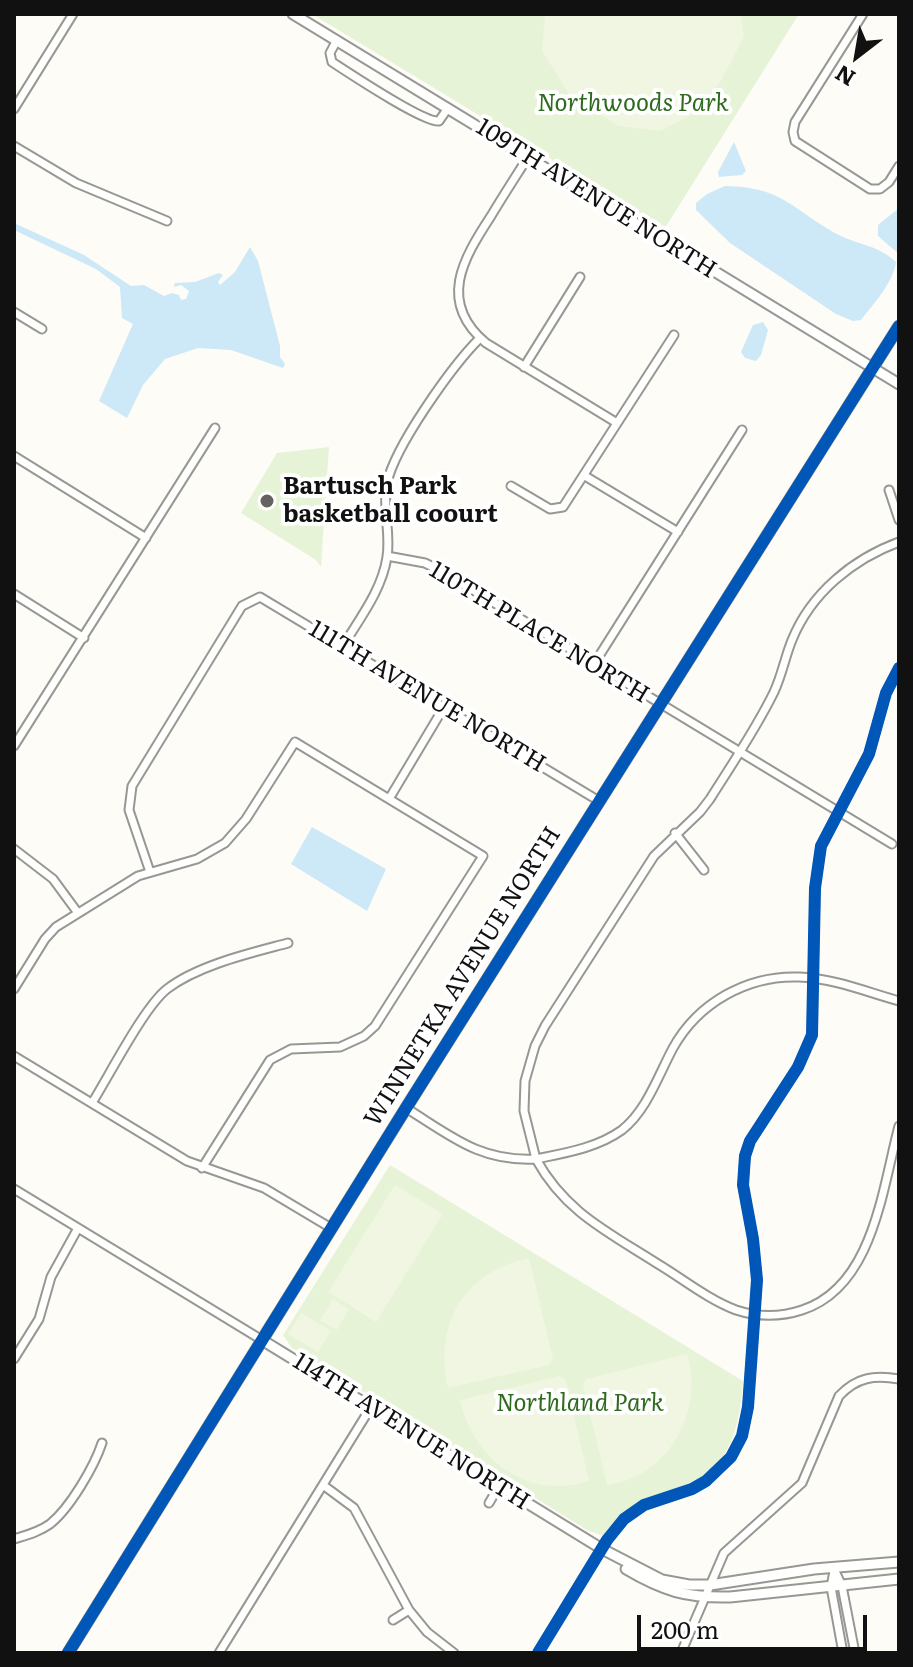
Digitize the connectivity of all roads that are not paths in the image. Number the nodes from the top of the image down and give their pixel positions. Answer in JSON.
{"nodes":[{"id":1,"x":73,"y":14,"type":"edge"},
{"id":2,"x":293,"y":14,"type":"edge"},
{"id":3,"x":863,"y":14,"type":"edge"},
{"id":4,"x":337,"y":40,"type":"junction"},
{"id":5,"x":448,"y":108,"type":"junction"},
{"id":6,"x":14,"y":109,"type":"edge"},
{"id":7,"x":14,"y":146,"type":"edge"},
{"id":8,"x":528,"y":157,"type":"junction"},
{"id":9,"x":899,"y":166,"type":"edge"},
{"id":10,"x":167,"y":221,"type":"dead end"},
{"id":11,"x":580,"y":277,"type":"dead end"},
{"id":12,"x":14,"y":312,"type":"edge"},
{"id":13,"x":899,"y":326,"type":"edge"},
{"id":14,"x":42,"y":329,"type":"dead end"},
{"id":15,"x":674,"y":335,"type":"dead end"},
{"id":16,"x":480,"y":338,"type":"junction"},
{"id":17,"x":524,"y":367,"type":"junction"},
{"id":18,"x":872,"y":369,"type":"junction"},
{"id":19,"x":899,"y":384,"type":"edge"},
{"id":20,"x":617,"y":423,"type":"junction"},
{"id":21,"x":215,"y":428,"type":"dead end"},
{"id":22,"x":742,"y":430,"type":"dead end"},
{"id":23,"x":14,"y":456,"type":"edge"},
{"id":24,"x":585,"y":476,"type":"junction"},
{"id":25,"x":511,"y":486,"type":"dead end"},
{"id":26,"x":889,"y":490,"type":"dead end"},
{"id":27,"x":899,"y":520,"type":"edge"},
{"id":28,"x":678,"y":532,"type":"junction"},
{"id":29,"x":146,"y":538,"type":"junction"},
{"id":30,"x":899,"y":542,"type":"edge"},
{"id":31,"x":387,"y":556,"type":"junction"},
{"id":32,"x":14,"y":594,"type":"edge"},
{"id":33,"x":84,"y":638,"type":"junction"},
{"id":34,"x":343,"y":646,"type":"junction"},
{"id":35,"x":594,"y":664,"type":"junction"},
{"id":36,"x":899,"y":668,"type":"edge"},
{"id":37,"x":660,"y":705,"type":"junction"},
{"id":38,"x":444,"y":707,"type":"junction"},
{"id":39,"x":14,"y":746,"type":"edge"},
{"id":40,"x":739,"y":752,"type":"junction"},
{"id":41,"x":389,"y":799,"type":"junction"},
{"id":42,"x":599,"y":801,"type":"junction"},
{"id":43,"x":839,"y":813,"type":"junction"},
{"id":44,"x":675,"y":833,"type":"junction"},
{"id":45,"x":892,"y":844,"type":"dead end"},
{"id":46,"x":14,"y":849,"type":"edge"},
{"id":47,"x":704,"y":870,"type":"dead end"},
{"id":48,"x":150,"y":872,"type":"junction"},
{"id":49,"x":78,"y":913,"type":"junction"},
{"id":50,"x":288,"y":943,"type":"dead end"},
{"id":51,"x":813,"y":978,"type":"junction"},
{"id":52,"x":14,"y":989,"type":"edge"},
{"id":53,"x":899,"y":1001,"type":"edge"},
{"id":54,"x":14,"y":1056,"type":"edge"},
{"id":55,"x":92,"y":1103,"type":"junction"},
{"id":56,"x":406,"y":1108,"type":"junction"},
{"id":57,"x":899,"y":1126,"type":"edge"},
{"id":58,"x":536,"y":1159,"type":"junction"},
{"id":59,"x":202,"y":1168,"type":"junction"},
{"id":60,"x":14,"y":1189,"type":"edge"},
{"id":61,"x":78,"y":1228,"type":"junction"},
{"id":62,"x":331,"y":1228,"type":"junction"},
{"id":63,"x":754,"y":1314,"type":"junction"},
{"id":64,"x":262,"y":1340,"type":"junction"},
{"id":65,"x":14,"y":1359,"type":"edge"},
{"id":66,"x":899,"y":1379,"type":"edge"},
{"id":67,"x":371,"y":1407,"type":"junction"},
{"id":68,"x":102,"y":1443,"type":"dead end"},
{"id":69,"x":323,"y":1485,"type":"junction"},
{"id":70,"x":499,"y":1486,"type":"junction"},
{"id":71,"x":489,"y":1503,"type":"dead end"},
{"id":72,"x":14,"y":1539,"type":"edge"},
{"id":73,"x":602,"y":1549,"type":"junction"},
{"id":74,"x":899,"y":1562,"type":"edge"},
{"id":75,"x":834,"y":1569,"type":"junction"},
{"id":76,"x":899,"y":1579,"type":"edge"},
{"id":77,"x":710,"y":1585,"type":"junction"},
{"id":78,"x":836,"y":1586,"type":"junction"},
{"id":79,"x":704,"y":1598,"type":"junction"},
{"id":80,"x":409,"y":1610,"type":"junction"},
{"id":81,"x":393,"y":1620,"type":"dead end"},
{"id":82,"x":68,"y":1653,"type":"edge"},
{"id":83,"x":219,"y":1653,"type":"edge"},
{"id":84,"x":454,"y":1653,"type":"edge"},
{"id":85,"x":538,"y":1653,"type":"edge"},
{"id":86,"x":682,"y":1653,"type":"edge"},
{"id":87,"x":843,"y":1653,"type":"edge"},
{"id":88,"x":855,"y":1653,"type":"edge"}],
"edges":[{"from":1,"to":6,"type":"street"},
{"from":2,"to":4,"type":"street","name":"109TH AVENUE NORTH"},
{"from":3,"to":9,"type":"street"},
{"from":4,"to":5,"type":"street","name":"109TH AVENUE NORTH"},
{"from":4,"to":5,"type":"street"},
{"from":5,"to":8,"type":"street","name":"109TH AVENUE NORTH"},
{"from":7,"to":10,"type":"street"},
{"from":8,"to":16,"type":"street"},
{"from":8,"to":18,"type":"street","name":"109TH AVENUE NORTH"},
{"from":11,"to":17,"type":"street"},
{"from":12,"to":14,"type":"street"},
{"from":13,"to":18,"type":"street","name":"WINNETKA AVENUE NORTH"},
{"from":15,"to":20,"type":"street"},
{"from":16,"to":17,"type":"street"},
{"from":16,"to":31,"type":"street"},
{"from":17,"to":20,"type":"street"},
{"from":18,"to":19,"type":"street","name":"109TH AVENUE NORTH"},
{"from":18,"to":37,"type":"street","name":"WINNETKA AVENUE NORTH"},
{"from":20,"to":24,"type":"street"},
{"from":21,"to":29,"type":"street"},
{"from":22,"to":28,"type":"street"},
{"from":23,"to":29,"type":"street"},
{"from":24,"to":25,"type":"street"},
{"from":24,"to":28,"type":"street"},
{"from":26,"to":27,"type":"street"},
{"from":28,"to":35,"type":"street"},
{"from":29,"to":33,"type":"street"},
{"from":30,"to":40,"type":"street"},
{"from":31,"to":34,"type":"street"},
{"from":31,"to":35,"type":"street","name":"110TH PLACE NORTH"},
{"from":32,"to":33,"type":"street"},
{"from":33,"to":39,"type":"street"},
{"from":34,"to":38,"type":"street","name":"111TH AVENUE NORTH"},
{"from":34,"to":48,"type":"street","name":"111TH AVENUE NORTH"},
{"from":35,"to":37,"type":"street","name":"110TH PLACE NORTH"},
{"from":36,"to":43,"type":"street"},
{"from":37,"to":40,"type":"street","name":"110TH PLACE NORTH"},
{"from":37,"to":42,"type":"street","name":"WINNETKA AVENUE NORTH"},
{"from":38,"to":41,"type":"street"},
{"from":38,"to":42,"type":"street","name":"111TH AVENUE NORTH"},
{"from":40,"to":43,"type":"street","name":"110TH PLACE NORTH"},
{"from":40,"to":44,"type":"street"},
{"from":41,"to":48,"type":"street"},
{"from":41,"to":59,"type":"street"},
{"from":42,"to":56,"type":"street","name":"WINNETKA AVENUE NORTH"},
{"from":43,"to":45,"type":"street","name":"110TH PLACE NORTH"},
{"from":43,"to":51,"type":"street"},
{"from":44,"to":47,"type":"street"},
{"from":44,"to":58,"type":"street"},
{"from":46,"to":49,"type":"street"},
{"from":48,"to":49,"type":"street"},
{"from":49,"to":52,"type":"street"},
{"from":50,"to":55,"type":"street"},
{"from":51,"to":53,"type":"street"},
{"from":51,"to":58,"type":"street"},
{"from":51,"to":63,"type":"street"},
{"from":54,"to":55,"type":"street"},
{"from":55,"to":59,"type":"street"},
{"from":56,"to":58,"type":"street"},
{"from":56,"to":62,"type":"street","name":"WINNETKA AVENUE NORTH"},
{"from":57,"to":63,"type":"street"},
{"from":58,"to":63,"type":"street"},
{"from":59,"to":62,"type":"street"},
{"from":60,"to":61,"type":"street","name":"114TH AVENUE NORTH"},
{"from":61,"to":64,"type":"street","name":"114TH AVENUE NORTH"},
{"from":61,"to":65,"type":"street"},
{"from":62,"to":64,"type":"street","name":"WINNETKA AVENUE NORTH"},
{"from":63,"to":73,"type":"street"},
{"from":64,"to":67,"type":"street","name":"114TH AVENUE NORTH"},
{"from":64,"to":82,"type":"street","name":"WINNETKA AVENUE NORTH"},
{"from":66,"to":77,"type":"street"},
{"from":67,"to":69,"type":"street"},
{"from":67,"to":70,"type":"street","name":"114TH AVENUE NORTH"},
{"from":68,"to":72,"type":"street"},
{"from":69,"to":80,"type":"street"},
{"from":69,"to":83,"type":"street"},
{"from":70,"to":71,"type":"street"},
{"from":70,"to":73,"type":"street","name":"114TH AVENUE NORTH"},
{"from":73,"to":77,"type":"street","name":"114TH AVENUE NORTH"},
{"from":73,"to":79,"type":"street","name":"114TH AVENUE NORTH"},
{"from":73,"to":85,"type":"street"},
{"from":74,"to":75,"type":"street","name":"114TH AVENUE NORTH"},
{"from":75,"to":77,"type":"street","name":"114TH AVENUE NORTH"},
{"from":75,"to":78,"type":"street"},
{"from":76,"to":78,"type":"street","name":"114TH AVENUE NORTH"},
{"from":77,"to":79,"type":"street"},
{"from":78,"to":79,"type":"street","name":"114TH AVENUE NORTH"},
{"from":78,"to":87,"type":"street"},
{"from":78,"to":88,"type":"street"},
{"from":79,"to":86,"type":"street"},
{"from":80,"to":81,"type":"street"},
{"from":80,"to":84,"type":"street"}]}
